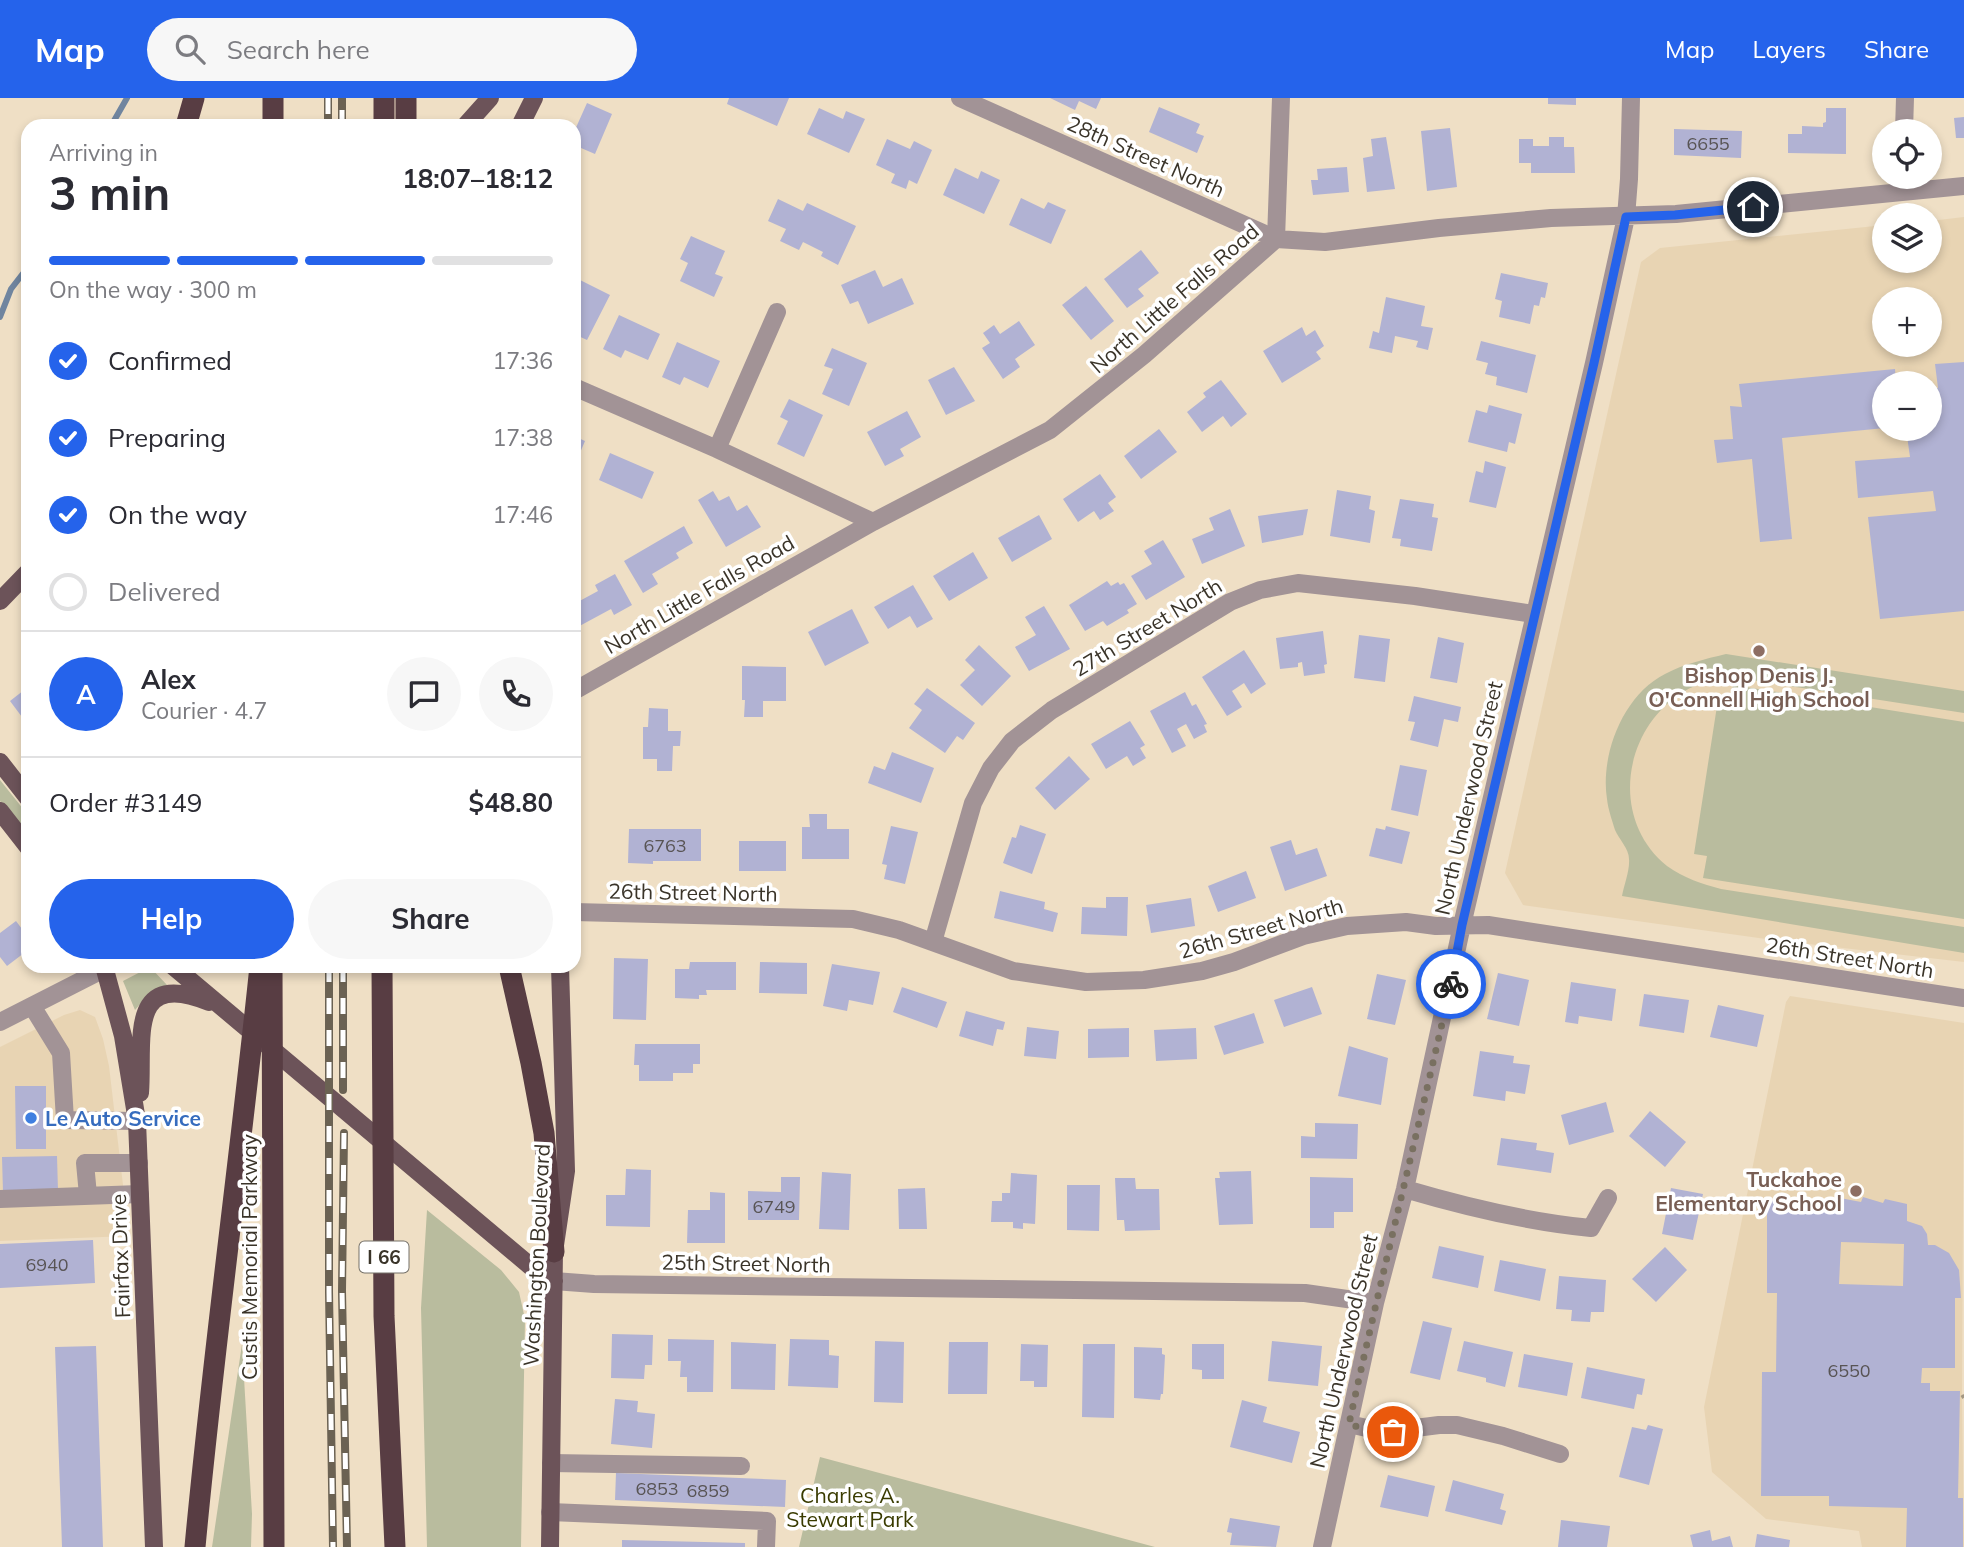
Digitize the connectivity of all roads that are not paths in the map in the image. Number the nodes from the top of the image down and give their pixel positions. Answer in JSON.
{"nodes":[{"id":1,"x":194,"y":98,"type":"edge"},
{"id":2,"x":273,"y":98,"type":"edge"},
{"id":3,"x":384,"y":98,"type":"edge"},
{"id":4,"x":406,"y":98,"type":"edge"},
{"id":5,"x":490,"y":98,"type":"edge"},
{"id":6,"x":534,"y":98,"type":"edge"},
{"id":7,"x":960,"y":98,"type":"edge"},
{"id":8,"x":1281,"y":98,"type":"edge"},
{"id":9,"x":1630,"y":98,"type":"edge"},
{"id":10,"x":1905,"y":98,"type":"edge"},
{"id":11,"x":188,"y":119,"type":"edge"},
{"id":12,"x":273,"y":119,"type":"edge"},
{"id":13,"x":384,"y":119,"type":"edge"},
{"id":14,"x":406,"y":119,"type":"edge"},
{"id":15,"x":471,"y":119,"type":"edge"},
{"id":16,"x":524,"y":119,"type":"edge"},
{"id":17,"x":1904,"y":119,"type":"edge"},
{"id":18,"x":1942,"y":185,"type":"edge"},
{"id":19,"x":1964,"y":186,"type":"edge"},
{"id":20,"x":1872,"y":189,"type":"edge"},
{"id":21,"x":1626,"y":217,"type":"junction"},
{"id":22,"x":1276,"y":239,"type":"junction"},
{"id":23,"x":777,"y":312,"type":"dead end"},
{"id":24,"x":581,"y":390,"type":"edge"},
{"id":25,"x":717,"y":449,"type":"junction"},
{"id":26,"x":873,"y":522,"type":"junction"},
{"id":27,"x":21,"y":583,"type":"edge"},
{"id":28,"x":0,"y":601,"type":"edge"},
{"id":29,"x":1534,"y":614,"type":"junction"},
{"id":30,"x":581,"y":687,"type":"edge"},
{"id":31,"x":0,"y":762,"type":"edge"},
{"id":32,"x":21,"y":789,"type":"edge"},
{"id":33,"x":0,"y":811,"type":"edge"},
{"id":34,"x":21,"y":838,"type":"edge"},
{"id":35,"x":581,"y":912,"type":"edge"},
{"id":36,"x":1462,"y":925,"type":"junction"},
{"id":37,"x":933,"y":942,"type":"junction"},
{"id":38,"x":95,"y":973,"type":"edge"},
{"id":39,"x":107,"y":973,"type":"edge"},
{"id":40,"x":181,"y":973,"type":"edge"},
{"id":41,"x":259,"y":973,"type":"edge"},
{"id":42,"x":272,"y":973,"type":"edge"},
{"id":43,"x":383,"y":973,"type":"edge"},
{"id":44,"x":511,"y":973,"type":"edge"},
{"id":45,"x":560,"y":973,"type":"edge"},
{"id":46,"x":1964,"y":998,"type":"edge"},
{"id":47,"x":216,"y":1004,"type":"junction"},
{"id":48,"x":32,"y":1006,"type":"junction"},
{"id":49,"x":0,"y":1022,"type":"edge"},
{"id":50,"x":137,"y":1121,"type":"junction"},
{"id":51,"x":139,"y":1163,"type":"junction"},
{"id":52,"x":1405,"y":1189,"type":"junction"},
{"id":53,"x":140,"y":1194,"type":"junction"},
{"id":54,"x":88,"y":1195,"type":"junction"},
{"id":55,"x":1608,"y":1198,"type":"dead end"},
{"id":56,"x":0,"y":1199,"type":"edge"},
{"id":57,"x":554,"y":1252,"type":"junction"},
{"id":58,"x":554,"y":1281,"type":"junction"},
{"id":59,"x":1375,"y":1303,"type":"junction"},
{"id":60,"x":1349,"y":1424,"type":"junction"},
{"id":61,"x":1560,"y":1454,"type":"dead end"},
{"id":62,"x":551,"y":1463,"type":"junction"},
{"id":63,"x":741,"y":1466,"type":"dead end"},
{"id":64,"x":550,"y":1512,"type":"junction"},
{"id":65,"x":154,"y":1547,"type":"edge"},
{"id":66,"x":195,"y":1547,"type":"edge"},
{"id":67,"x":274,"y":1547,"type":"edge"},
{"id":68,"x":395,"y":1547,"type":"edge"},
{"id":69,"x":550,"y":1547,"type":"edge"},
{"id":70,"x":766,"y":1547,"type":"edge"},
{"id":71,"x":1322,"y":1547,"type":"edge"}],
"edges":[{"from":1,"to":11,"type":"highway"},
{"from":2,"to":12,"type":"highway"},
{"from":3,"to":13,"type":"highway"},
{"from":4,"to":14,"type":"highway"},
{"from":5,"to":15,"type":"main road"},
{"from":6,"to":16,"type":"main road"},
{"from":7,"to":22,"type":"street","name":"28th Street North"},
{"from":8,"to":22,"type":"street"},
{"from":9,"to":21,"type":"street","name":"North Underwood Street"},
{"from":10,"to":17,"type":"street"},
{"from":18,"to":19,"type":"street","name":"North Little Falls Road"},
{"from":20,"to":21,"type":"street","name":"North Little Falls Road"},
{"from":21,"to":22,"type":"street","name":"North Little Falls Road"},
{"from":21,"to":29,"type":"street","name":"North Underwood Street"},
{"from":22,"to":26,"type":"street","name":"North Little Falls Road"},
{"from":23,"to":25,"type":"street"},
{"from":24,"to":25,"type":"street"},
{"from":25,"to":26,"type":"street"},
{"from":26,"to":30,"type":"street","name":"North Little Falls Road"},
{"from":27,"to":28,"type":"main road"},
{"from":29,"to":36,"type":"street","name":"North Underwood Street"},
{"from":29,"to":37,"type":"street","name":"27th Street North"},
{"from":31,"to":32,"type":"main road"},
{"from":33,"to":34,"type":"main road"},
{"from":35,"to":37,"type":"street","name":"26th Street North"},
{"from":36,"to":37,"type":"street","name":"26th Street North"},
{"from":36,"to":46,"type":"street","name":"26th Street North"},
{"from":36,"to":52,"type":"street","name":"North Underwood Street"},
{"from":38,"to":48,"type":"street"},
{"from":39,"to":50,"type":"main road","name":"Fairfax Drive"},
{"from":40,"to":47,"type":"main road"},
{"from":41,"to":66,"type":"highway"},
{"from":42,"to":67,"type":"highway","name":"Custis Memorial Parkway"},
{"from":43,"to":68,"type":"highway","number":"I 66"},
{"from":44,"to":57,"type":"highway"},
{"from":45,"to":57,"type":"main road","name":"Washington Boulevard"},
{"from":47,"to":50,"type":"main road"},
{"from":47,"to":58,"type":"main road"},
{"from":48,"to":49,"type":"street"},
{"from":48,"to":50,"type":"street"},
{"from":50,"to":51,"type":"main road","name":"Fairfax Drive"},
{"from":51,"to":53,"type":"main road","name":"Fairfax Drive"},
{"from":51,"to":54,"type":"street"},
{"from":52,"to":55,"type":"street"},
{"from":52,"to":59,"type":"street","name":"North Underwood Street"},
{"from":53,"to":54,"type":"street"},
{"from":53,"to":65,"type":"main road","name":"Fairfax Drive"},
{"from":54,"to":56,"type":"street"},
{"from":57,"to":58,"type":"main road","name":"Washington Boulevard"},
{"from":58,"to":59,"type":"street","name":"25th Street North"},
{"from":58,"to":62,"type":"main road","name":"Washington Boulevard"},
{"from":59,"to":60,"type":"street","name":"North Underwood Street"},
{"from":60,"to":61,"type":"street"},
{"from":60,"to":71,"type":"street","name":"North Underwood Street"},
{"from":62,"to":63,"type":"street"},
{"from":62,"to":64,"type":"main road","name":"Washington Boulevard"},
{"from":64,"to":69,"type":"main road","name":"Washington Boulevard"},
{"from":64,"to":70,"type":"street"}]}
